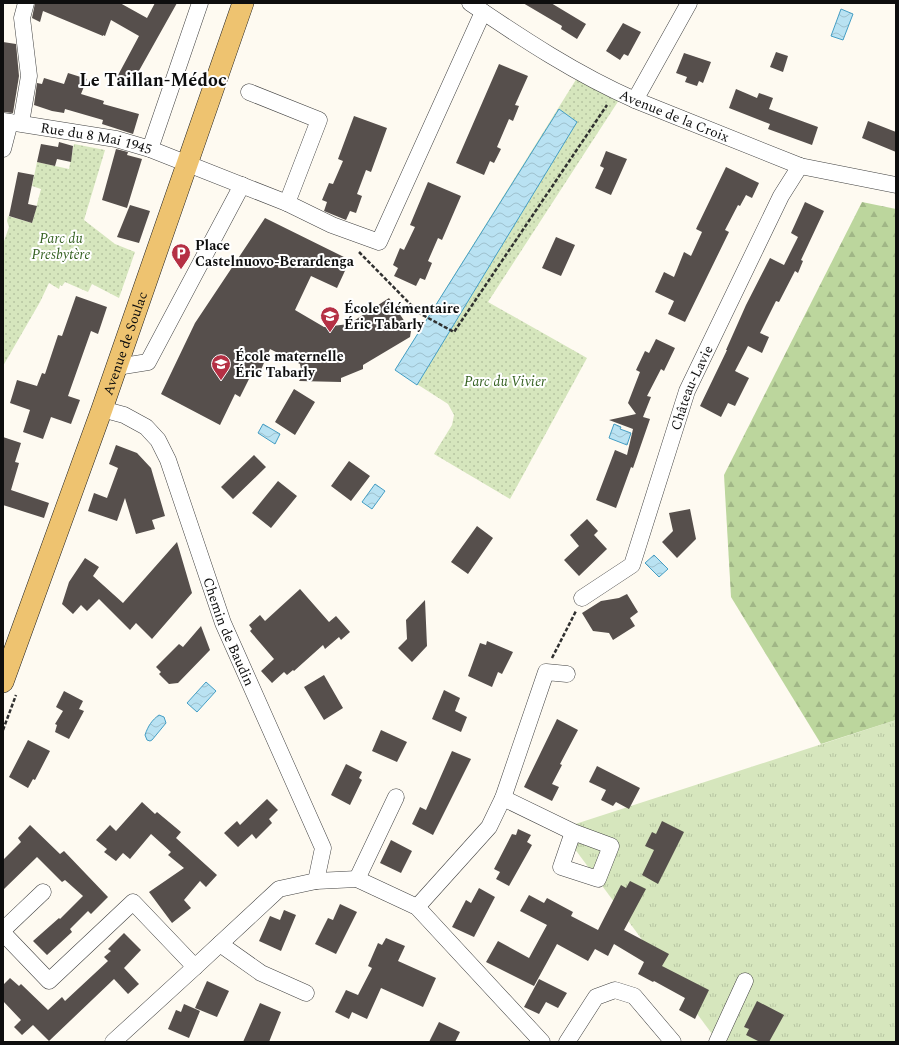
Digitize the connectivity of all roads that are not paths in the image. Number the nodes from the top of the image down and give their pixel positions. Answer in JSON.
{"nodes":[{"id":1,"x":26,"y":3,"type":"edge"},
{"id":2,"x":200,"y":3,"type":"edge"},
{"id":3,"x":244,"y":3,"type":"edge"},
{"id":4,"x":689,"y":3,"type":"edge"},
{"id":5,"x":476,"y":8,"type":"edge"},
{"id":6,"x":249,"y":92,"type":"dead end"},
{"id":7,"x":634,"y":100,"type":"junction"},
{"id":8,"x":11,"y":122,"type":"edge"},
{"id":9,"x":3,"y":149,"type":"edge"},
{"id":10,"x":150,"y":149,"type":"junction"},
{"id":11,"x":187,"y":163,"type":"junction"},
{"id":12,"x":800,"y":166,"type":"junction"},
{"id":13,"x":242,"y":185,"type":"junction"},
{"id":14,"x":896,"y":185,"type":"edge"},
{"id":15,"x":287,"y":203,"type":"junction"},
{"id":16,"x":117,"y":367,"type":"junction"},
{"id":17,"x":102,"y":409,"type":"junction"},
{"id":18,"x":582,"y":598,"type":"road end"},
{"id":19,"x":567,"y":674,"type":"dead end"},
{"id":20,"x":3,"y":682,"type":"edge"},
{"id":21,"x":396,"y":796,"type":"dead end"},
{"id":22,"x":503,"y":798,"type":"junction"},
{"id":23,"x":573,"y":832,"type":"dead end"},
{"id":24,"x":357,"y":879,"type":"junction"},
{"id":25,"x":316,"y":881,"type":"junction"},
{"id":26,"x":43,"y":892,"type":"dead end"},
{"id":27,"x":417,"y":907,"type":"junction"},
{"id":28,"x":3,"y":931,"type":"edge"},
{"id":29,"x":220,"y":944,"type":"junction"},
{"id":30,"x":195,"y":967,"type":"junction"},
{"id":31,"x":745,"y":982,"type":"dead end"},
{"id":32,"x":306,"y":993,"type":"dead end"},
{"id":33,"x":113,"y":1042,"type":"edge"},
{"id":34,"x":542,"y":1042,"type":"edge"},
{"id":35,"x":567,"y":1042,"type":"edge"},
{"id":36,"x":673,"y":1042,"type":"edge"},
{"id":37,"x":717,"y":1042,"type":"edge"}],
"edges":[{"from":1,"to":8,"type":"street"},
{"from":2,"to":10,"type":"street"},
{"from":3,"to":11,"type":"main road","name":"Avenue de Soulac"},
{"from":4,"to":7,"type":"street"},
{"from":5,"to":7,"type":"street","name":"Avenue de la Croix"},
{"from":5,"to":15,"type":"street","name":"Rue du 8 Mai 1945"},
{"from":6,"to":15,"type":"street"},
{"from":7,"to":12,"type":"street","name":"Avenue de la Croix"},
{"from":8,"to":9,"type":"street"},
{"from":8,"to":10,"type":"street","name":"Rue du 8 Mai 1945"},
{"from":10,"to":11,"type":"street","name":"Rue du 8 Mai 1945"},
{"from":11,"to":13,"type":"street","name":"Rue du 8 Mai 1945"},
{"from":11,"to":16,"type":"main road","name":"Avenue de Soulac"},
{"from":12,"to":14,"type":"street","name":"Avenue de la Croix"},
{"from":12,"to":18,"type":"street","name":"Château-Lavie"},
{"from":13,"to":15,"type":"street","name":"Rue du 8 Mai 1945"},
{"from":13,"to":16,"type":"street"},
{"from":16,"to":17,"type":"main road","name":"Avenue de Soulac"},
{"from":17,"to":20,"type":"main road","name":"Avenue de Soulac"},
{"from":17,"to":25,"type":"street","name":"Chemin de Baudin"},
{"from":19,"to":22,"type":"street"},
{"from":21,"to":24,"type":"street"},
{"from":22,"to":23,"type":"street"},
{"from":22,"to":27,"type":"street"},
{"from":24,"to":25,"type":"street"},
{"from":24,"to":27,"type":"street"},
{"from":25,"to":29,"type":"street"},
{"from":26,"to":28,"type":"street"},
{"from":27,"to":34,"type":"street"},
{"from":28,"to":30,"type":"street"},
{"from":29,"to":30,"type":"street"},
{"from":29,"to":32,"type":"street"},
{"from":30,"to":33,"type":"street"},
{"from":31,"to":37,"type":"street"},
{"from":35,"to":36,"type":"street"}]}
